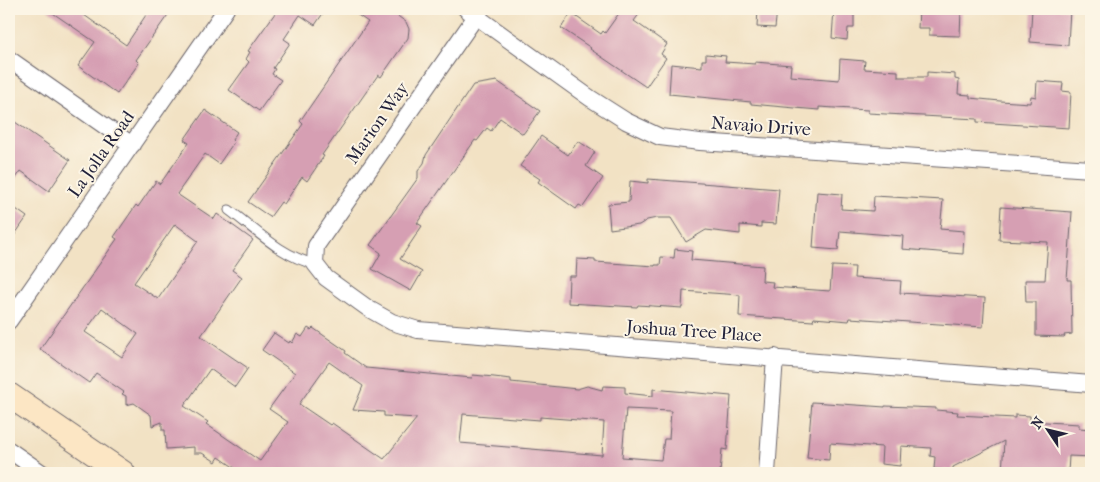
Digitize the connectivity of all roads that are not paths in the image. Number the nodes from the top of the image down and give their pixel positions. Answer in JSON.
{"nodes":[{"id":1,"x":226,"y":9,"type":"edge"},
{"id":2,"x":474,"y":11,"type":"edge"},
{"id":3,"x":9,"y":59,"type":"edge"},
{"id":4,"x":132,"y":145,"type":"junction"},
{"id":5,"x":1091,"y":169,"type":"edge"},
{"id":6,"x":229,"y":210,"type":"dead end"},
{"id":7,"x":315,"y":264,"type":"junction"},
{"id":8,"x":9,"y":322,"type":"edge"},
{"id":9,"x":775,"y":357,"type":"junction"},
{"id":10,"x":1091,"y":384,"type":"edge"},
{"id":11,"x":9,"y":395,"type":"edge"},
{"id":12,"x":9,"y":450,"type":"edge"},
{"id":13,"x":42,"y":473,"type":"edge"},
{"id":14,"x":123,"y":473,"type":"edge"},
{"id":15,"x":766,"y":473,"type":"edge"}],
"edges":[{"from":1,"to":4,"type":"street","name":"La Jolla Road"},
{"from":2,"to":5,"type":"street","name":"Navajo Drive"},
{"from":2,"to":7,"type":"street","name":"Marion Way"},
{"from":3,"to":4,"type":"street"},
{"from":4,"to":8,"type":"street","name":"La Jolla Road"},
{"from":6,"to":7,"type":"lane"},
{"from":7,"to":9,"type":"street","name":"Joshua Tree Place"},
{"from":9,"to":10,"type":"street","name":"Joshua Tree Place"},
{"from":9,"to":15,"type":"street"},
{"from":11,"to":14,"type":"street"},
{"from":12,"to":13,"type":"street"}]}
